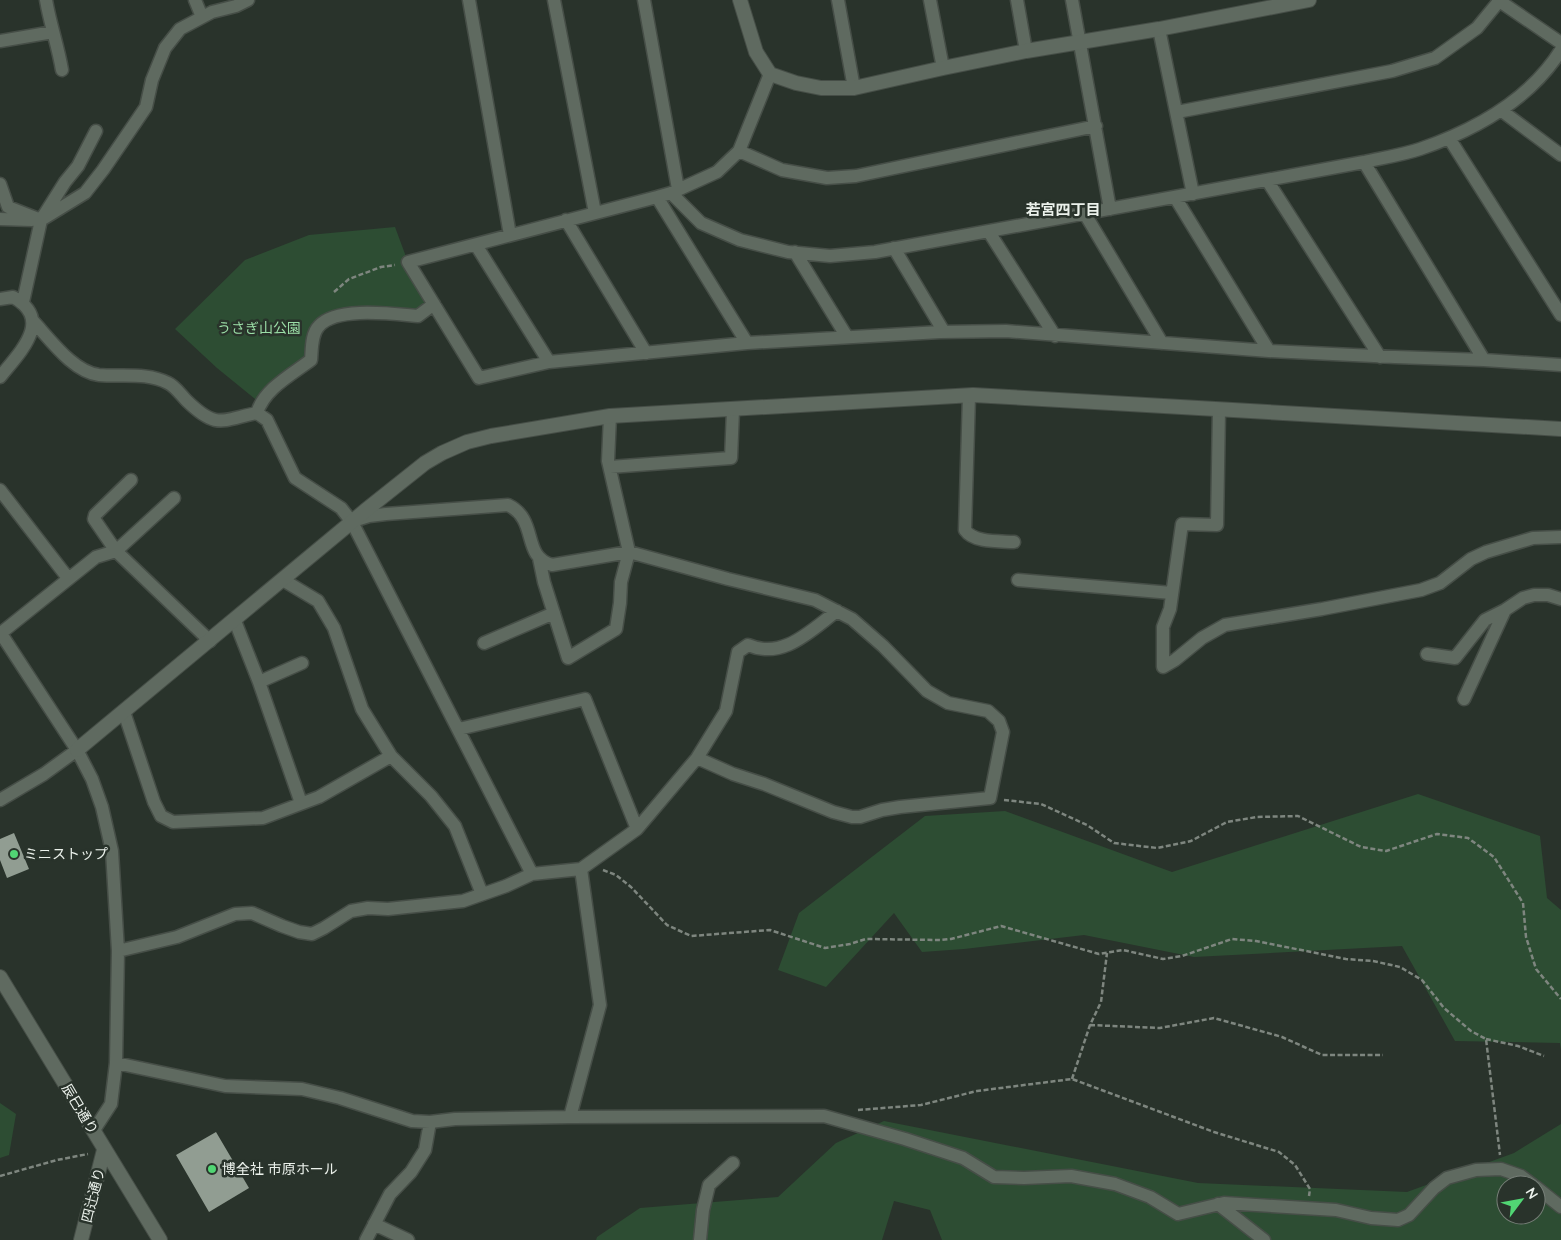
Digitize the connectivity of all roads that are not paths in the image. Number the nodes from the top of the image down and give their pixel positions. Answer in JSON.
{"nodes":[{"id":1,"x":46,"y":0,"type":"edge"},
{"id":2,"x":195,"y":0,"type":"edge"},
{"id":3,"x":248,"y":0,"type":"edge"},
{"id":4,"x":469,"y":0,"type":"edge"},
{"id":5,"x":554,"y":0,"type":"edge"},
{"id":6,"x":644,"y":0,"type":"edge"},
{"id":7,"x":740,"y":0,"type":"edge"},
{"id":8,"x":838,"y":0,"type":"edge"},
{"id":9,"x":930,"y":0,"type":"edge"},
{"id":10,"x":1017,"y":0,"type":"edge"},
{"id":11,"x":1072,"y":0,"type":"edge"},
{"id":12,"x":1309,"y":0,"type":"edge"},
{"id":13,"x":1499,"y":0,"type":"edge"},
{"id":14,"x":202,"y":17,"type":"junction"},
{"id":15,"x":1159,"y":29,"type":"junction"},
{"id":16,"x":53,"y":32,"type":"junction"},
{"id":17,"x":0,"y":41,"type":"edge"},
{"id":18,"x":1080,"y":42,"type":"junction"},
{"id":19,"x":1561,"y":43,"type":"edge"},
{"id":20,"x":1561,"y":50,"type":"edge"},
{"id":21,"x":1026,"y":51,"type":"junction"},
{"id":22,"x":943,"y":68,"type":"junction"},
{"id":23,"x":62,"y":70,"type":"dead end"},
{"id":24,"x":770,"y":74,"type":"junction"},
{"id":25,"x":854,"y":88,"type":"junction"},
{"id":26,"x":1502,"y":111,"type":"junction"},
{"id":27,"x":1177,"y":112,"type":"junction"},
{"id":28,"x":1096,"y":126,"type":"junction"},
{"id":29,"x":96,"y":131,"type":"dead end"},
{"id":30,"x":1449,"y":138,"type":"junction"},
{"id":31,"x":739,"y":151,"type":"junction"},
{"id":32,"x":1561,"y":155,"type":"edge"},
{"id":33,"x":1364,"y":162,"type":"junction"},
{"id":34,"x":1267,"y":180,"type":"junction"},
{"id":35,"x":0,"y":184,"type":"edge"},
{"id":36,"x":675,"y":191,"type":"junction"},
{"id":37,"x":1193,"y":194,"type":"junction"},
{"id":38,"x":657,"y":197,"type":"junction"},
{"id":39,"x":1175,"y":197,"type":"junction"},
{"id":40,"x":1110,"y":209,"type":"junction"},
{"id":41,"x":595,"y":213,"type":"junction"},
{"id":42,"x":1085,"y":214,"type":"junction"},
{"id":43,"x":0,"y":220,"type":"edge"},
{"id":44,"x":41,"y":220,"type":"junction"},
{"id":45,"x":566,"y":220,"type":"junction"},
{"id":46,"x":989,"y":232,"type":"junction"},
{"id":47,"x":510,"y":235,"type":"junction"},
{"id":48,"x":476,"y":245,"type":"junction"},
{"id":49,"x":894,"y":248,"type":"junction"},
{"id":50,"x":795,"y":252,"type":"junction"},
{"id":51,"x":0,"y":299,"type":"edge"},
{"id":52,"x":23,"y":302,"type":"junction"},
{"id":53,"x":434,"y":304,"type":"junction"},
{"id":54,"x":1561,"y":315,"type":"edge"},
{"id":55,"x":32,"y":320,"type":"junction"},
{"id":56,"x":944,"y":332,"type":"junction"},
{"id":57,"x":1054,"y":336,"type":"junction"},
{"id":58,"x":847,"y":337,"type":"junction"},
{"id":59,"x":747,"y":343,"type":"junction"},
{"id":60,"x":1162,"y":343,"type":"junction"},
{"id":61,"x":1269,"y":351,"type":"junction"},
{"id":62,"x":646,"y":352,"type":"junction"},
{"id":63,"x":1380,"y":357,"type":"junction"},
{"id":64,"x":1484,"y":360,"type":"junction"},
{"id":65,"x":549,"y":362,"type":"junction"},
{"id":66,"x":1561,"y":365,"type":"edge"},
{"id":67,"x":0,"y":377,"type":"edge"},
{"id":68,"x":969,"y":396,"type":"junction"},
{"id":69,"x":733,"y":410,"type":"junction"},
{"id":70,"x":1218,"y":410,"type":"junction"},
{"id":71,"x":257,"y":414,"type":"junction"},
{"id":72,"x":610,"y":416,"type":"junction"},
{"id":73,"x":1561,"y":430,"type":"edge"},
{"id":74,"x":610,"y":467,"type":"junction"},
{"id":75,"x":132,"y":480,"type":"dead end"},
{"id":76,"x":0,"y":490,"type":"edge"},
{"id":77,"x":174,"y":498,"type":"dead end"},
{"id":78,"x":352,"y":522,"type":"junction"},
{"id":79,"x":1561,"y":537,"type":"edge"},
{"id":80,"x":1014,"y":542,"type":"dead end"},
{"id":81,"x":116,"y":551,"type":"junction"},
{"id":82,"x":629,"y":552,"type":"junction"},
{"id":83,"x":539,"y":558,"type":"junction"},
{"id":84,"x":68,"y":578,"type":"junction"},
{"id":85,"x":283,"y":580,"type":"junction"},
{"id":86,"x":1018,"y":580,"type":"dead end"},
{"id":87,"x":1172,"y":593,"type":"junction"},
{"id":88,"x":1561,"y":599,"type":"edge"},
{"id":89,"x":1506,"y":610,"type":"junction"},
{"id":90,"x":837,"y":612,"type":"junction"},
{"id":91,"x":554,"y":613,"type":"junction"},
{"id":92,"x":234,"y":621,"type":"junction"},
{"id":93,"x":0,"y":632,"type":"edge"},
{"id":94,"x":210,"y":641,"type":"junction"},
{"id":95,"x":484,"y":643,"type":"dead end"},
{"id":96,"x":1427,"y":654,"type":"dead end"},
{"id":97,"x":302,"y":662,"type":"dead end"},
{"id":98,"x":259,"y":682,"type":"junction"},
{"id":99,"x":1464,"y":699,"type":"dead end"},
{"id":100,"x":124,"y":712,"type":"junction"},
{"id":101,"x":459,"y":729,"type":"junction"},
{"id":102,"x":76,"y":750,"type":"junction"},
{"id":103,"x":391,"y":756,"type":"junction"},
{"id":104,"x":698,"y":758,"type":"junction"},
{"id":105,"x":6,"y":792,"type":"edge"},
{"id":106,"x":0,"y":800,"type":"edge"},
{"id":107,"x":301,"y":803,"type":"junction"},
{"id":108,"x":637,"y":829,"type":"junction"},
{"id":109,"x":581,"y":869,"type":"junction"},
{"id":110,"x":532,"y":874,"type":"junction"},
{"id":111,"x":482,"y":894,"type":"junction"},
{"id":112,"x":118,"y":951,"type":"junction"},
{"id":113,"x":0,"y":978,"type":"edge"},
{"id":114,"x":116,"y":1063,"type":"junction"},
{"id":115,"x":570,"y":1117,"type":"junction"},
{"id":116,"x":430,"y":1122,"type":"junction"},
{"id":117,"x":94,"y":1130,"type":"junction"},
{"id":118,"x":104,"y":1150,"type":"junction"},
{"id":119,"x":733,"y":1163,"type":"dead end"},
{"id":120,"x":1518,"y":1175,"type":"edge"},
{"id":121,"x":1546,"y":1195,"type":"edge"},
{"id":122,"x":1218,"y":1204,"type":"junction"},
{"id":123,"x":1561,"y":1207,"type":"edge"},
{"id":124,"x":374,"y":1224,"type":"junction"},
{"id":125,"x":82,"y":1240,"type":"edge"},
{"id":126,"x":160,"y":1240,"type":"edge"},
{"id":127,"x":366,"y":1240,"type":"edge"},
{"id":128,"x":408,"y":1240,"type":"edge"},
{"id":129,"x":700,"y":1240,"type":"edge"},
{"id":130,"x":1264,"y":1240,"type":"edge"}],
"edges":[{"from":1,"to":16,"type":"street"},
{"from":2,"to":14,"type":"street"},
{"from":3,"to":14,"type":"street"},
{"from":4,"to":47,"type":"street"},
{"from":5,"to":41,"type":"street"},
{"from":6,"to":36,"type":"street"},
{"from":7,"to":24,"type":"street"},
{"from":8,"to":25,"type":"street"},
{"from":9,"to":22,"type":"street"},
{"from":10,"to":21,"type":"street"},
{"from":11,"to":18,"type":"street"},
{"from":12,"to":15,"type":"street"},
{"from":13,"to":19,"type":"street"},
{"from":13,"to":27,"type":"street"},
{"from":14,"to":44,"type":"street"},
{"from":15,"to":18,"type":"street"},
{"from":15,"to":27,"type":"street"},
{"from":16,"to":17,"type":"street"},
{"from":16,"to":23,"type":"street"},
{"from":18,"to":21,"type":"street"},
{"from":18,"to":28,"type":"street"},
{"from":20,"to":26,"type":"street"},
{"from":21,"to":22,"type":"street"},
{"from":22,"to":25,"type":"street"},
{"from":24,"to":25,"type":"street"},
{"from":24,"to":31,"type":"street"},
{"from":26,"to":30,"type":"street"},
{"from":26,"to":32,"type":"street"},
{"from":27,"to":37,"type":"street"},
{"from":28,"to":31,"type":"street"},
{"from":28,"to":40,"type":"street"},
{"from":29,"to":44,"type":"street"},
{"from":30,"to":33,"type":"street"},
{"from":30,"to":54,"type":"street"},
{"from":31,"to":36,"type":"street"},
{"from":33,"to":34,"type":"street"},
{"from":33,"to":64,"type":"street"},
{"from":34,"to":37,"type":"street"},
{"from":34,"to":63,"type":"street"},
{"from":35,"to":44,"type":"street"},
{"from":36,"to":38,"type":"street"},
{"from":36,"to":50,"type":"street"},
{"from":37,"to":39,"type":"street"},
{"from":38,"to":41,"type":"street"},
{"from":38,"to":59,"type":"street"},
{"from":39,"to":40,"type":"street"},
{"from":39,"to":61,"type":"street"},
{"from":40,"to":42,"type":"street"},
{"from":41,"to":45,"type":"street"},
{"from":42,"to":46,"type":"street"},
{"from":42,"to":60,"type":"street"},
{"from":43,"to":44,"type":"street"},
{"from":44,"to":52,"type":"street"},
{"from":45,"to":47,"type":"street"},
{"from":45,"to":62,"type":"street"},
{"from":46,"to":49,"type":"street"},
{"from":46,"to":57,"type":"street"},
{"from":47,"to":48,"type":"street"},
{"from":48,"to":53,"type":"street"},
{"from":48,"to":65,"type":"street"},
{"from":49,"to":50,"type":"street"},
{"from":49,"to":56,"type":"street"},
{"from":50,"to":58,"type":"street"},
{"from":51,"to":52,"type":"street"},
{"from":52,"to":55,"type":"street"},
{"from":53,"to":65,"type":"street"},
{"from":53,"to":71,"type":"street"},
{"from":55,"to":67,"type":"street"},
{"from":55,"to":71,"type":"street"},
{"from":56,"to":57,"type":"street"},
{"from":56,"to":58,"type":"street"},
{"from":57,"to":60,"type":"street"},
{"from":58,"to":59,"type":"street"},
{"from":59,"to":62,"type":"street"},
{"from":60,"to":61,"type":"street"},
{"from":61,"to":63,"type":"street"},
{"from":62,"to":65,"type":"street"},
{"from":63,"to":64,"type":"street"},
{"from":64,"to":66,"type":"street"},
{"from":68,"to":69,"type":"street"},
{"from":68,"to":70,"type":"street"},
{"from":68,"to":80,"type":"street"},
{"from":69,"to":72,"type":"street"},
{"from":69,"to":74,"type":"street"},
{"from":70,"to":73,"type":"street"},
{"from":70,"to":87,"type":"street"},
{"from":71,"to":78,"type":"street"},
{"from":72,"to":74,"type":"street"},
{"from":72,"to":78,"type":"street"},
{"from":74,"to":82,"type":"street"},
{"from":75,"to":81,"type":"street"},
{"from":76,"to":84,"type":"street"},
{"from":77,"to":81,"type":"street"},
{"from":78,"to":83,"type":"street"},
{"from":78,"to":85,"type":"street"},
{"from":78,"to":101,"type":"street"},
{"from":79,"to":87,"type":"street"},
{"from":81,"to":84,"type":"street"},
{"from":81,"to":94,"type":"street"},
{"from":82,"to":83,"type":"street"},
{"from":82,"to":90,"type":"street"},
{"from":82,"to":91,"type":"street"},
{"from":83,"to":91,"type":"street"},
{"from":84,"to":93,"type":"street"},
{"from":85,"to":92,"type":"street"},
{"from":85,"to":103,"type":"street"},
{"from":86,"to":87,"type":"street"},
{"from":88,"to":89,"type":"street"},
{"from":89,"to":96,"type":"street"},
{"from":89,"to":99,"type":"street"},
{"from":90,"to":104,"type":"street"},
{"from":90,"to":104,"type":"street"},
{"from":91,"to":95,"type":"street"},
{"from":92,"to":94,"type":"street"},
{"from":92,"to":98,"type":"street"},
{"from":93,"to":102,"type":"street"},
{"from":94,"to":100,"type":"street"},
{"from":97,"to":98,"type":"street"},
{"from":98,"to":107,"type":"street"},
{"from":100,"to":102,"type":"street"},
{"from":100,"to":107,"type":"street"},
{"from":101,"to":108,"type":"street"},
{"from":101,"to":110,"type":"street"},
{"from":102,"to":105,"type":"street"},
{"from":102,"to":112,"type":"street"},
{"from":103,"to":107,"type":"street"},
{"from":103,"to":111,"type":"street"},
{"from":104,"to":108,"type":"street"},
{"from":105,"to":106,"type":"street"},
{"from":108,"to":109,"type":"street"},
{"from":109,"to":110,"type":"street"},
{"from":109,"to":115,"type":"street"},
{"from":110,"to":111,"type":"street"},
{"from":111,"to":112,"type":"street"},
{"from":112,"to":114,"type":"street"},
{"from":113,"to":117,"type":"street","name":"辰巳通り"},
{"from":114,"to":116,"type":"street"},
{"from":114,"to":117,"type":"street"},
{"from":115,"to":116,"type":"street"},
{"from":115,"to":122,"type":"street"},
{"from":116,"to":124,"type":"street"},
{"from":117,"to":118,"type":"street","name":"辰巳通り"},
{"from":118,"to":125,"type":"street","name":"四辻通り"},
{"from":118,"to":126,"type":"street","name":"辰巳通り"},
{"from":119,"to":129,"type":"street"},
{"from":120,"to":122,"type":"street"},
{"from":121,"to":123,"type":"street"},
{"from":122,"to":130,"type":"street"},
{"from":124,"to":127,"type":"street"},
{"from":124,"to":128,"type":"street"}]}
